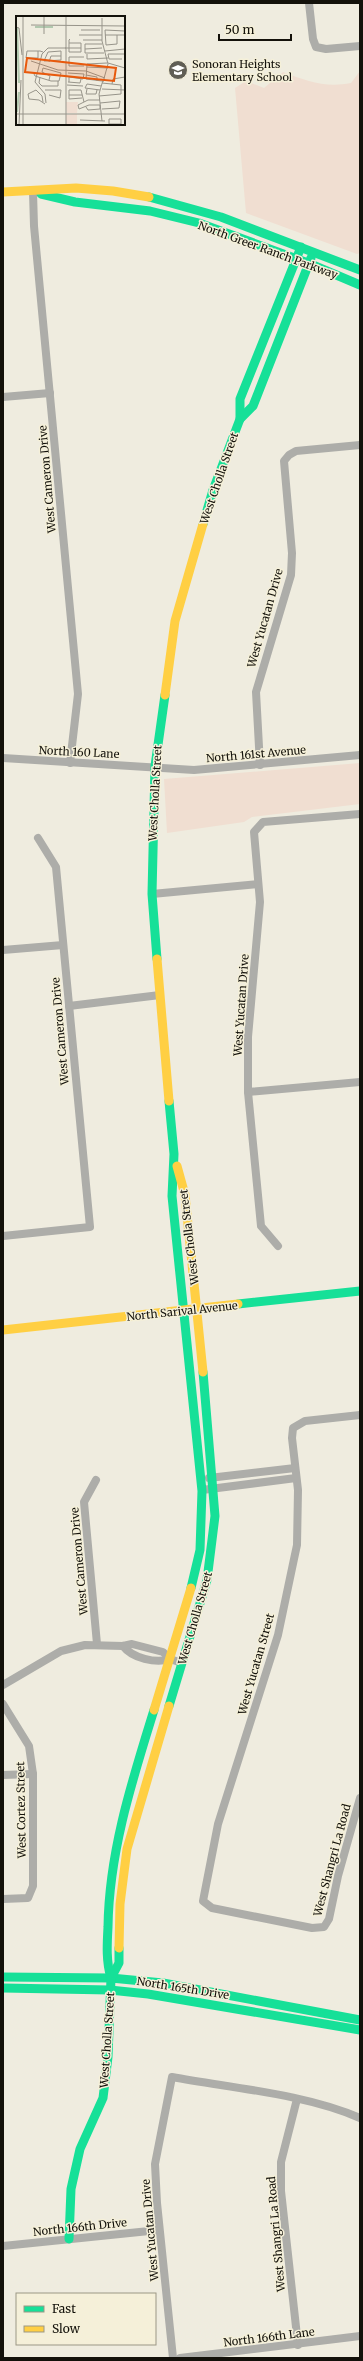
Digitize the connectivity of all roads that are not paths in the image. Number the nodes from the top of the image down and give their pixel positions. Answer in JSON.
{"nodes":[{"id":1,"x":309,"y":3,"type":"edge"},
{"id":2,"x":360,"y":46,"type":"edge"},
{"id":3,"x":3,"y":192,"type":"edge"},
{"id":4,"x":33,"y":192,"type":"junction"},
{"id":5,"x":301,"y":247,"type":"junction"},
{"id":6,"x":313,"y":252,"type":"junction"},
{"id":7,"x":296,"y":258,"type":"junction"},
{"id":8,"x":308,"y":263,"type":"junction"},
{"id":9,"x":360,"y":270,"type":"edge"},
{"id":10,"x":360,"y":285,"type":"edge"},
{"id":11,"x":50,"y":393,"type":"junction"},
{"id":12,"x":3,"y":397,"type":"edge"},
{"id":13,"x":240,"y":419,"type":"junction"},
{"id":14,"x":360,"y":445,"type":"edge"},
{"id":15,"x":360,"y":755,"type":"edge"},
{"id":16,"x":3,"y":758,"type":"edge"},
{"id":17,"x":70,"y":764,"type":"junction"},
{"id":18,"x":260,"y":765,"type":"junction"},
{"id":19,"x":155,"y":766,"type":"junction"},
{"id":20,"x":360,"y":814,"type":"edge"},
{"id":21,"x":38,"y":838,"type":"dead end"},
{"id":22,"x":258,"y":884,"type":"junction"},
{"id":23,"x":152,"y":894,"type":"junction"},
{"id":24,"x":63,"y":945,"type":"junction"},
{"id":25,"x":3,"y":950,"type":"edge"},
{"id":26,"x":160,"y":995,"type":"junction"},
{"id":27,"x":69,"y":1006,"type":"junction"},
{"id":28,"x":360,"y":1082,"type":"edge"},
{"id":29,"x":248,"y":1092,"type":"junction"},
{"id":30,"x":174,"y":1154,"type":"junction"},
{"id":31,"x":3,"y":1236,"type":"edge"},
{"id":32,"x":278,"y":1246,"type":"dead end"},
{"id":33,"x":360,"y":1291,"type":"edge"},
{"id":34,"x":197,"y":1309,"type":"junction"},
{"id":35,"x":183,"y":1310,"type":"junction"},
{"id":36,"x":3,"y":1330,"type":"edge"},
{"id":37,"x":360,"y":1415,"type":"edge"},
{"id":38,"x":295,"y":1468,"type":"junction"},
{"id":39,"x":213,"y":1478,"type":"junction"},
{"id":40,"x":296,"y":1478,"type":"junction"},
{"id":41,"x":96,"y":1480,"type":"dead end"},
{"id":42,"x":201,"y":1480,"type":"junction"},
{"id":43,"x":214,"y":1488,"type":"junction"},
{"id":44,"x":202,"y":1490,"type":"junction"},
{"id":45,"x":98,"y":1644,"type":"junction"},
{"id":46,"x":170,"y":1659,"type":"junction"},
{"id":47,"x":182,"y":1663,"type":"junction"},
{"id":48,"x":3,"y":1685,"type":"edge"},
{"id":49,"x":3,"y":1704,"type":"edge"},
{"id":50,"x":33,"y":1774,"type":"junction"},
{"id":51,"x":3,"y":1775,"type":"edge"},
{"id":52,"x":360,"y":1798,"type":"edge"},
{"id":53,"x":3,"y":1900,"type":"edge"},
{"id":54,"x":324,"y":1926,"type":"joint"},
{"id":55,"x":3,"y":1977,"type":"edge"},
{"id":56,"x":111,"y":1978,"type":"junction"},
{"id":57,"x":3,"y":1988,"type":"edge"},
{"id":58,"x":110,"y":1990,"type":"junction"},
{"id":59,"x":360,"y":2020,"type":"edge"},
{"id":60,"x":360,"y":2030,"type":"edge"},
{"id":61,"x":297,"y":2099,"type":"junction"},
{"id":62,"x":360,"y":2118,"type":"edge"},
{"id":63,"x":159,"y":2230,"type":"junction"},
{"id":64,"x":69,"y":2240,"type":"junction"},
{"id":65,"x":3,"y":2246,"type":"edge"},
{"id":66,"x":360,"y":2336,"type":"edge"},
{"id":67,"x":298,"y":2345,"type":"junction"},
{"id":68,"x":173,"y":2358,"type":"edge"},
{"id":69,"x":180,"y":2358,"type":"edge"}],
"edges":[{"from":1,"to":2,"type":"street"},
{"from":3,"to":4,"type":"street","name":"North Greer Ranch Parkway"},
{"from":4,"to":5,"type":"street","name":"North Greer Ranch Parkway"},
{"from":4,"to":7,"type":"street","name":"North Greer Ranch Parkway"},
{"from":4,"to":11,"type":"street","name":"West Cameron Drive"},
{"from":5,"to":6,"type":"street","name":"North Greer Ranch Parkway"},
{"from":5,"to":7,"type":"street","name":"West Cholla Street"},
{"from":6,"to":8,"type":"street","name":"West Cholla Street"},
{"from":6,"to":9,"type":"street","name":"North Greer Ranch Parkway"},
{"from":7,"to":8,"type":"street","name":"North Greer Ranch Parkway"},
{"from":7,"to":13,"type":"street","name":"West Cholla Street"},
{"from":8,"to":10,"type":"street","name":"North Greer Ranch Parkway"},
{"from":8,"to":13,"type":"street","name":"West Cholla Street"},
{"from":11,"to":12,"type":"street"},
{"from":11,"to":17,"type":"street","name":"West Cameron Drive"},
{"from":13,"to":19,"type":"street","name":"West Cholla Street"},
{"from":14,"to":18,"type":"street","name":"West Yucatan Drive"},
{"from":15,"to":18,"type":"street","name":"North 161st Avenue"},
{"from":16,"to":17,"type":"street","name":"North 160 Lane"},
{"from":17,"to":19,"type":"street","name":"North 160 Lane"},
{"from":18,"to":19,"type":"street","name":"North 161st Avenue"},
{"from":19,"to":23,"type":"street","name":"West Cholla Street"},
{"from":20,"to":22,"type":"street","name":"West Yucatan Drive"},
{"from":21,"to":24,"type":"street","name":"West Cameron Drive"},
{"from":22,"to":23,"type":"street"},
{"from":22,"to":29,"type":"street","name":"West Yucatan Drive"},
{"from":23,"to":26,"type":"street","name":"West Cholla Street"},
{"from":24,"to":25,"type":"street"},
{"from":24,"to":27,"type":"street","name":"West Cameron Drive"},
{"from":26,"to":27,"type":"street"},
{"from":26,"to":30,"type":"street","name":"West Cholla Street"},
{"from":27,"to":31,"type":"street","name":"West Cameron Drive"},
{"from":28,"to":29,"type":"street"},
{"from":29,"to":32,"type":"street","name":"West Yucatan Drive"},
{"from":30,"to":34,"type":"street","name":"West Cholla Street"},
{"from":30,"to":35,"type":"street","name":"West Cholla Street"},
{"from":33,"to":34,"type":"street","name":"North Sarival Avenue"},
{"from":34,"to":35,"type":"street","name":"North Sarival Avenue"},
{"from":34,"to":39,"type":"street","name":"West Cholla Street"},
{"from":35,"to":36,"type":"street","name":"North Sarival Avenue"},
{"from":35,"to":42,"type":"street","name":"West Cholla Street"},
{"from":37,"to":38,"type":"street","name":"West Yucatan Street"},
{"from":38,"to":39,"type":"street"},
{"from":38,"to":40,"type":"street","name":"West Yucatan Street"},
{"from":39,"to":42,"type":"street"},
{"from":39,"to":43,"type":"street","name":"West Cholla Street"},
{"from":40,"to":43,"type":"street"},
{"from":40,"to":54,"type":"street","name":"West Yucatan Street"},
{"from":41,"to":45,"type":"street","name":"West Cameron Drive"},
{"from":42,"to":44,"type":"street","name":"West Cholla Street"},
{"from":43,"to":44,"type":"street"},
{"from":43,"to":47,"type":"street","name":"West Cholla Street"},
{"from":44,"to":46,"type":"street","name":"West Cholla Street"},
{"from":45,"to":46,"type":"street"},
{"from":45,"to":48,"type":"street"},
{"from":46,"to":47,"type":"street"},
{"from":46,"to":56,"type":"street","name":"West Cholla Street"},
{"from":47,"to":56,"type":"street","name":"West Cholla Street"},
{"from":49,"to":50,"type":"street","name":"West Cortez Street"},
{"from":50,"to":51,"type":"street"},
{"from":50,"to":53,"type":"street","name":"West Cortez Street"},
{"from":52,"to":54,"type":"street","name":"West Shangri La Road"},
{"from":55,"to":56,"type":"street","name":"North 165th Drive"},
{"from":56,"to":58,"type":"street","name":"West Cholla Street"},
{"from":56,"to":59,"type":"street","name":"North 165th Drive"},
{"from":57,"to":58,"type":"street","name":"North 165th Drive"},
{"from":58,"to":60,"type":"street","name":"North 165th Drive"},
{"from":58,"to":64,"type":"street","name":"West Cholla Street"},
{"from":61,"to":62,"type":"street"},
{"from":61,"to":63,"type":"street","name":"West Yucatan Drive"},
{"from":61,"to":67,"type":"street","name":"West Shangri La Road"},
{"from":63,"to":64,"type":"street","name":"North 166th Drive"},
{"from":63,"to":68,"type":"street","name":"West Yucatan Drive"},
{"from":64,"to":65,"type":"street","name":"North 166th Drive"},
{"from":66,"to":67,"type":"street","name":"North 166th Lane"},
{"from":67,"to":69,"type":"street","name":"North 166th Lane"}]}
